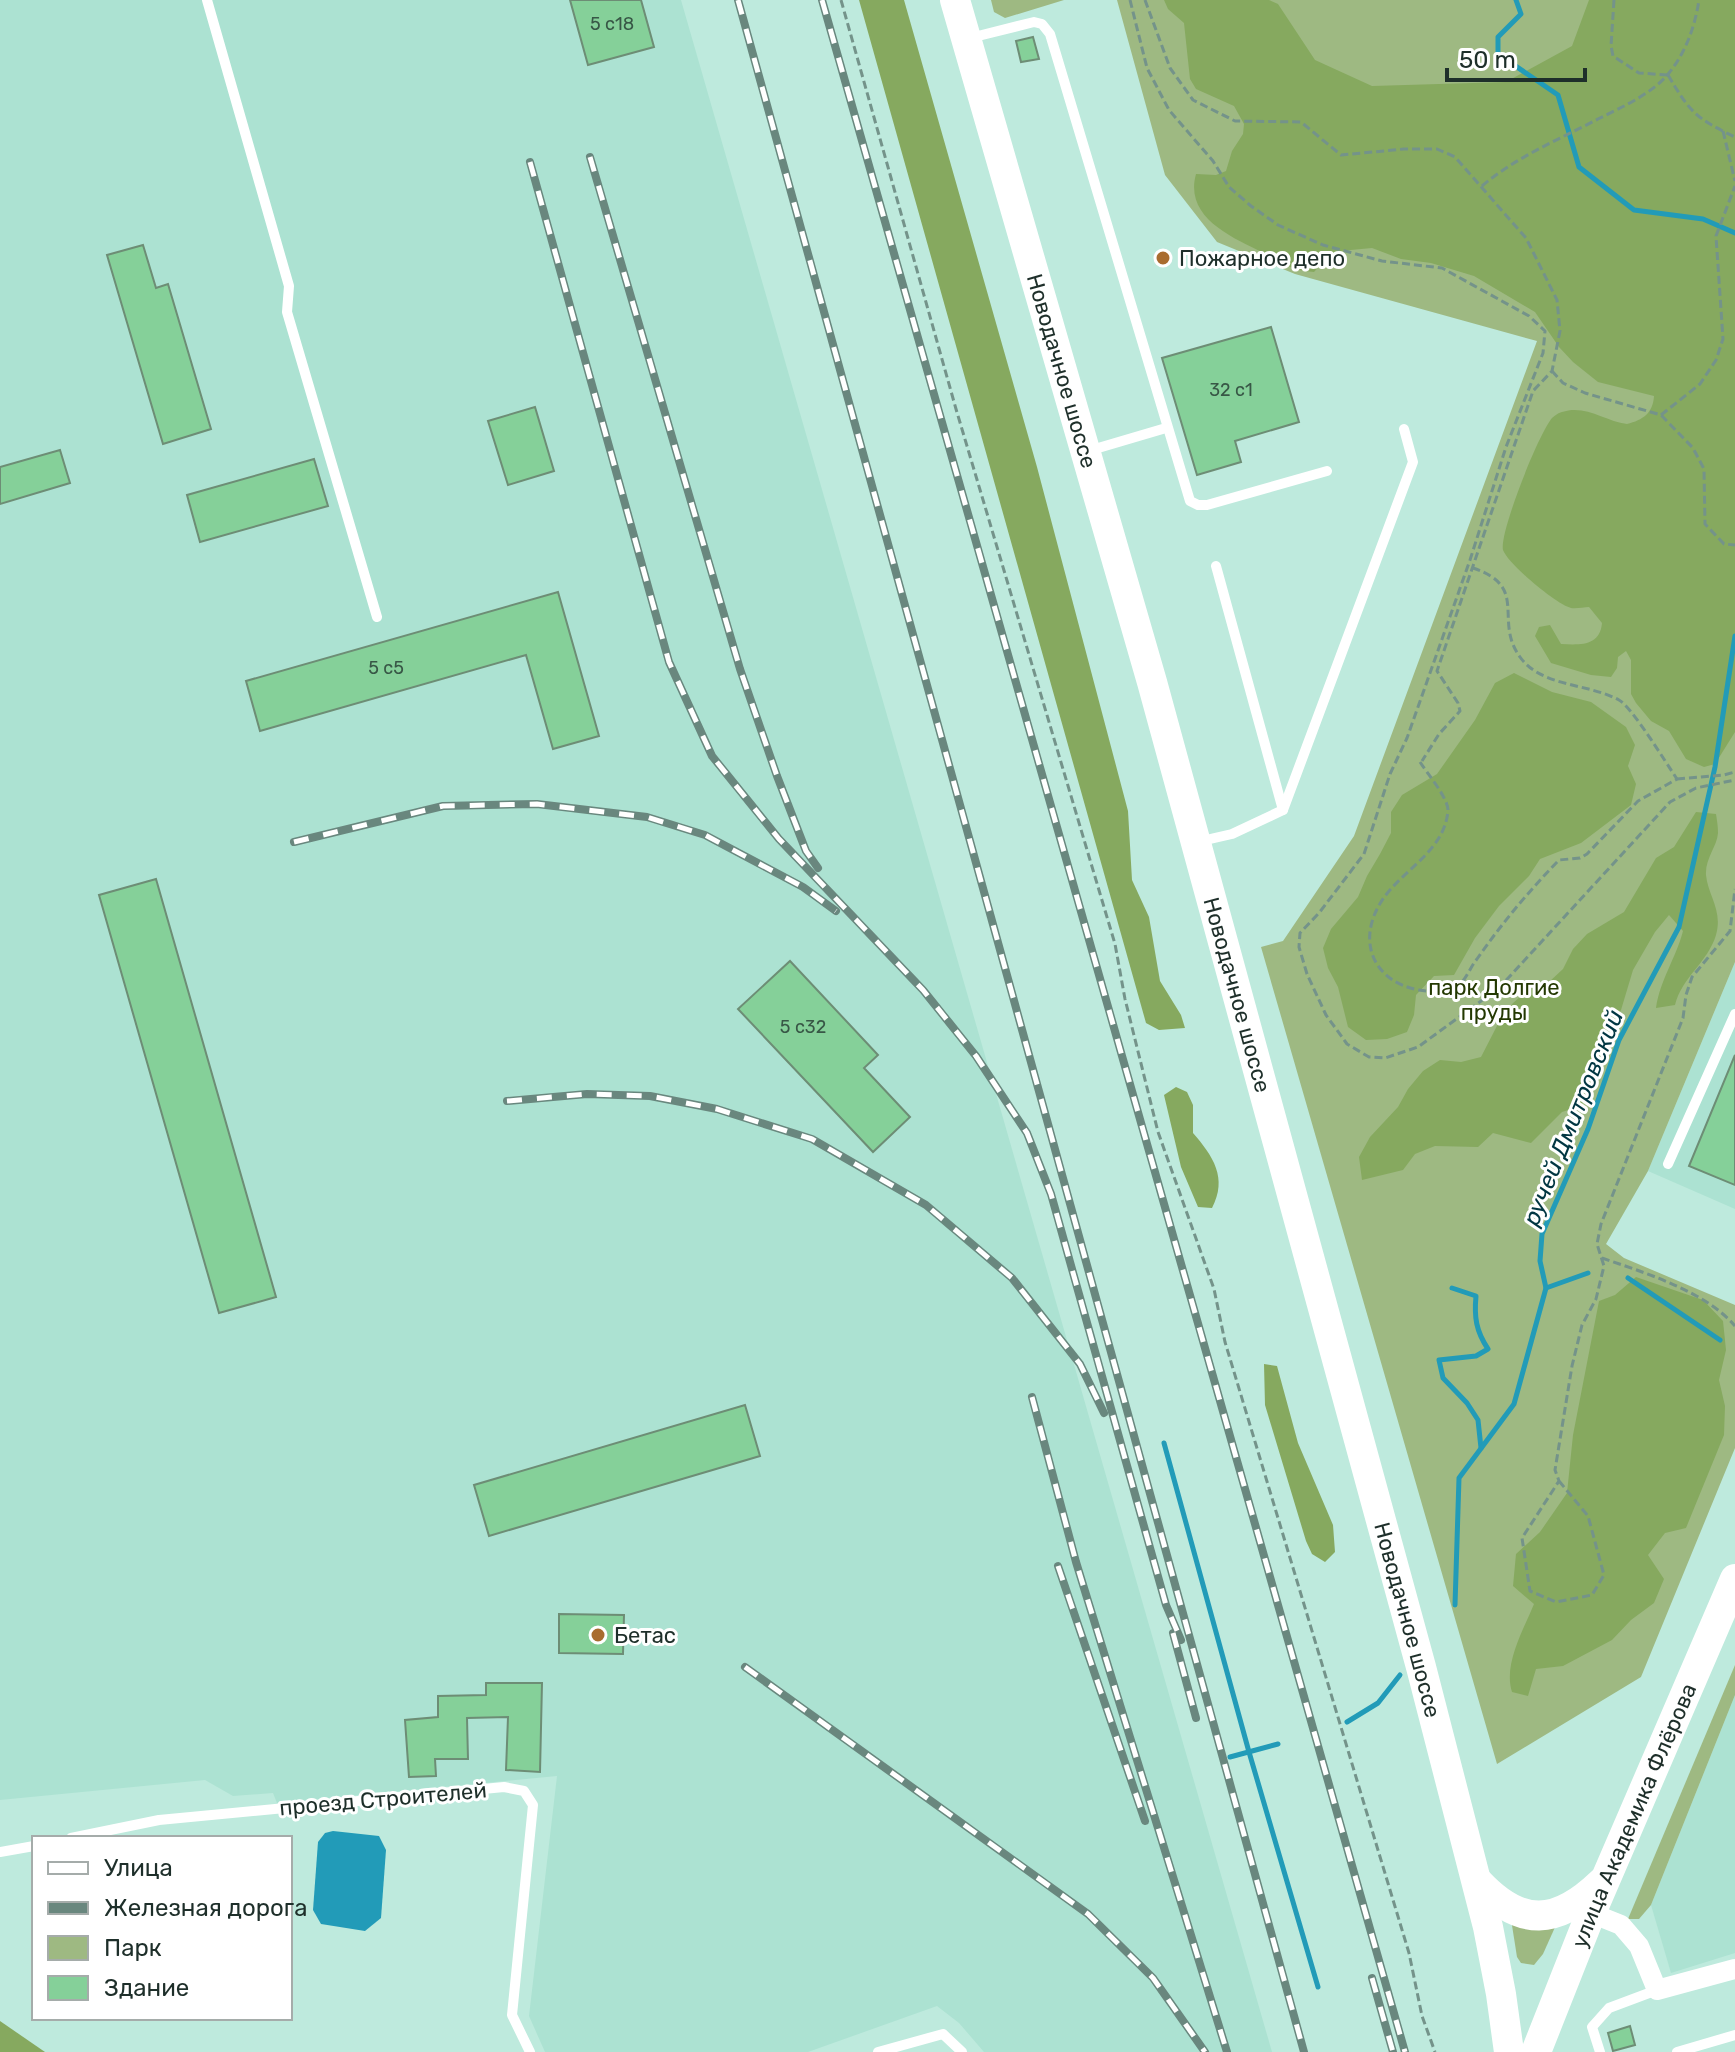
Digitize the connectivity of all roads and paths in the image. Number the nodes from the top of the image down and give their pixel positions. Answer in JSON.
{"nodes":[{"id":1,"x":207,"y":0,"type":"edge"},
{"id":2,"x":841,"y":0,"type":"edge"},
{"id":3,"x":955,"y":0,"type":"edge"},
{"id":4,"x":1130,"y":0,"type":"edge"},
{"id":5,"x":1145,"y":0,"type":"edge"},
{"id":6,"x":1614,"y":0,"type":"edge"},
{"id":7,"x":1699,"y":0,"type":"edge"},
{"id":8,"x":967,"y":39,"type":"junction"},
{"id":9,"x":1668,"y":75,"type":"junction"},
{"id":10,"x":1723,"y":131,"type":"junction"},
{"id":11,"x":1735,"y":137,"type":"edge"},
{"id":12,"x":1735,"y":183,"type":"edge"},
{"id":13,"x":1482,"y":186,"type":"junction"},
{"id":14,"x":1552,"y":371,"type":"junction"},
{"id":15,"x":1661,"y":415,"type":"junction"},
{"id":16,"x":1166,"y":428,"type":"junction"},
{"id":17,"x":1404,"y":429,"type":"dead end"},
{"id":18,"x":1085,"y":452,"type":"junction"},
{"id":19,"x":1327,"y":471,"type":"dead end"},
{"id":20,"x":1735,"y":545,"type":"edge"},
{"id":21,"x":1216,"y":566,"type":"dead end"},
{"id":22,"x":1473,"y":568,"type":"junction"},
{"id":23,"x":377,"y":617,"type":"dead end"},
{"id":24,"x":1735,"y":772,"type":"edge"},
{"id":25,"x":1677,"y":779,"type":"junction"},
{"id":26,"x":1735,"y":780,"type":"edge"},
{"id":27,"x":1283,"y":810,"type":"junction"},
{"id":28,"x":1195,"y":842,"type":"junction"},
{"id":29,"x":1735,"y":889,"type":"edge"},
{"id":30,"x":1735,"y":1014,"type":"edge"},
{"id":31,"x":1668,"y":1164,"type":"dead end"},
{"id":32,"x":1602,"y":1258,"type":"junction"},
{"id":33,"x":1735,"y":1326,"type":"edge"},
{"id":34,"x":1559,"y":1481,"type":"junction"},
{"id":35,"x":1735,"y":1579,"type":"edge"},
{"id":36,"x":81,"y":1836,"type":"edge"},
{"id":37,"x":32,"y":1846,"type":"edge"},
{"id":38,"x":0,"y":1852,"type":"edge"},
{"id":39,"x":1606,"y":1879,"type":"junction"},
{"id":40,"x":1478,"y":1882,"type":"junction"},
{"id":41,"x":1591,"y":1913,"type":"junction"},
{"id":42,"x":1735,"y":1969,"type":"edge"},
{"id":43,"x":1657,"y":1990,"type":"junction"},
{"id":44,"x":1501,"y":1994,"type":"junction"},
{"id":45,"x":1554,"y":2003,"type":"junction"},
{"id":46,"x":1735,"y":2035,"type":"edge"},
{"id":47,"x":530,"y":2052,"type":"edge"},
{"id":48,"x":878,"y":2052,"type":"edge"},
{"id":49,"x":962,"y":2052,"type":"edge"},
{"id":50,"x":1435,"y":2052,"type":"edge"},
{"id":51,"x":1509,"y":2052,"type":"edge"},
{"id":52,"x":1527,"y":2052,"type":"edge"},
{"id":53,"x":1536,"y":2052,"type":"edge"},
{"id":54,"x":1600,"y":2052,"type":"edge"},
{"id":55,"x":1677,"y":2052,"type":"edge"}],
"edges":[{"from":1,"to":23,"type":"lane"},
{"from":2,"to":50,"type":"path"},
{"from":3,"to":8,"type":"street","name":"Новодачное шоссе"},
{"from":4,"to":26,"type":"path"},
{"from":5,"to":13,"type":"path"},
{"from":6,"to":9,"type":"path"},
{"from":7,"to":9,"type":"path"},
{"from":8,"to":16,"type":"lane"},
{"from":8,"to":18,"type":"street","name":"Новодачное шоссе"},
{"from":9,"to":10,"type":"path"},
{"from":9,"to":13,"type":"path"},
{"from":10,"to":11,"type":"path"},
{"from":10,"to":12,"type":"path"},
{"from":12,"to":15,"type":"path"},
{"from":13,"to":14,"type":"path"},
{"from":14,"to":15,"type":"path"},
{"from":14,"to":22,"type":"path"},
{"from":15,"to":20,"type":"path"},
{"from":16,"to":18,"type":"lane"},
{"from":16,"to":19,"type":"lane"},
{"from":17,"to":27,"type":"lane"},
{"from":18,"to":28,"type":"street","name":"Новодачное шоссе"},
{"from":21,"to":27,"type":"lane"},
{"from":22,"to":25,"type":"path"},
{"from":22,"to":25,"type":"path"},
{"from":24,"to":25,"type":"path"},
{"from":27,"to":28,"type":"lane"},
{"from":28,"to":40,"type":"street","name":"Новодачное шоссе"},
{"from":29,"to":32,"type":"path"},
{"from":30,"to":31,"type":"lane"},
{"from":32,"to":33,"type":"path"},
{"from":32,"to":34,"type":"path"},
{"from":34,"to":34,"type":"path"},
{"from":35,"to":39,"type":"street","name":"улица Академика Флёрова"},
{"from":36,"to":47,"type":"lane","name":"проезд Строителей"},
{"from":37,"to":38,"type":"lane"},
{"from":39,"to":40,"type":"street"},
{"from":39,"to":41,"type":"street","name":"улица Академика Флёрова"},
{"from":40,"to":44,"type":"street","name":"Новодачное шоссе"},
{"from":41,"to":43,"type":"street"},
{"from":41,"to":45,"type":"street","name":"улица Академика Флёрова"},
{"from":42,"to":43,"type":"street"},
{"from":43,"to":54,"type":"lane"},
{"from":44,"to":45,"type":"street"},
{"from":44,"to":51,"type":"street","name":"Новодачное шоссе"},
{"from":44,"to":52,"type":"street","name":"Новодачное шоссе"},
{"from":45,"to":53,"type":"street","name":"улица Академика Флёрова"},
{"from":46,"to":55,"type":"lane"},
{"from":48,"to":49,"type":"lane"}]}
